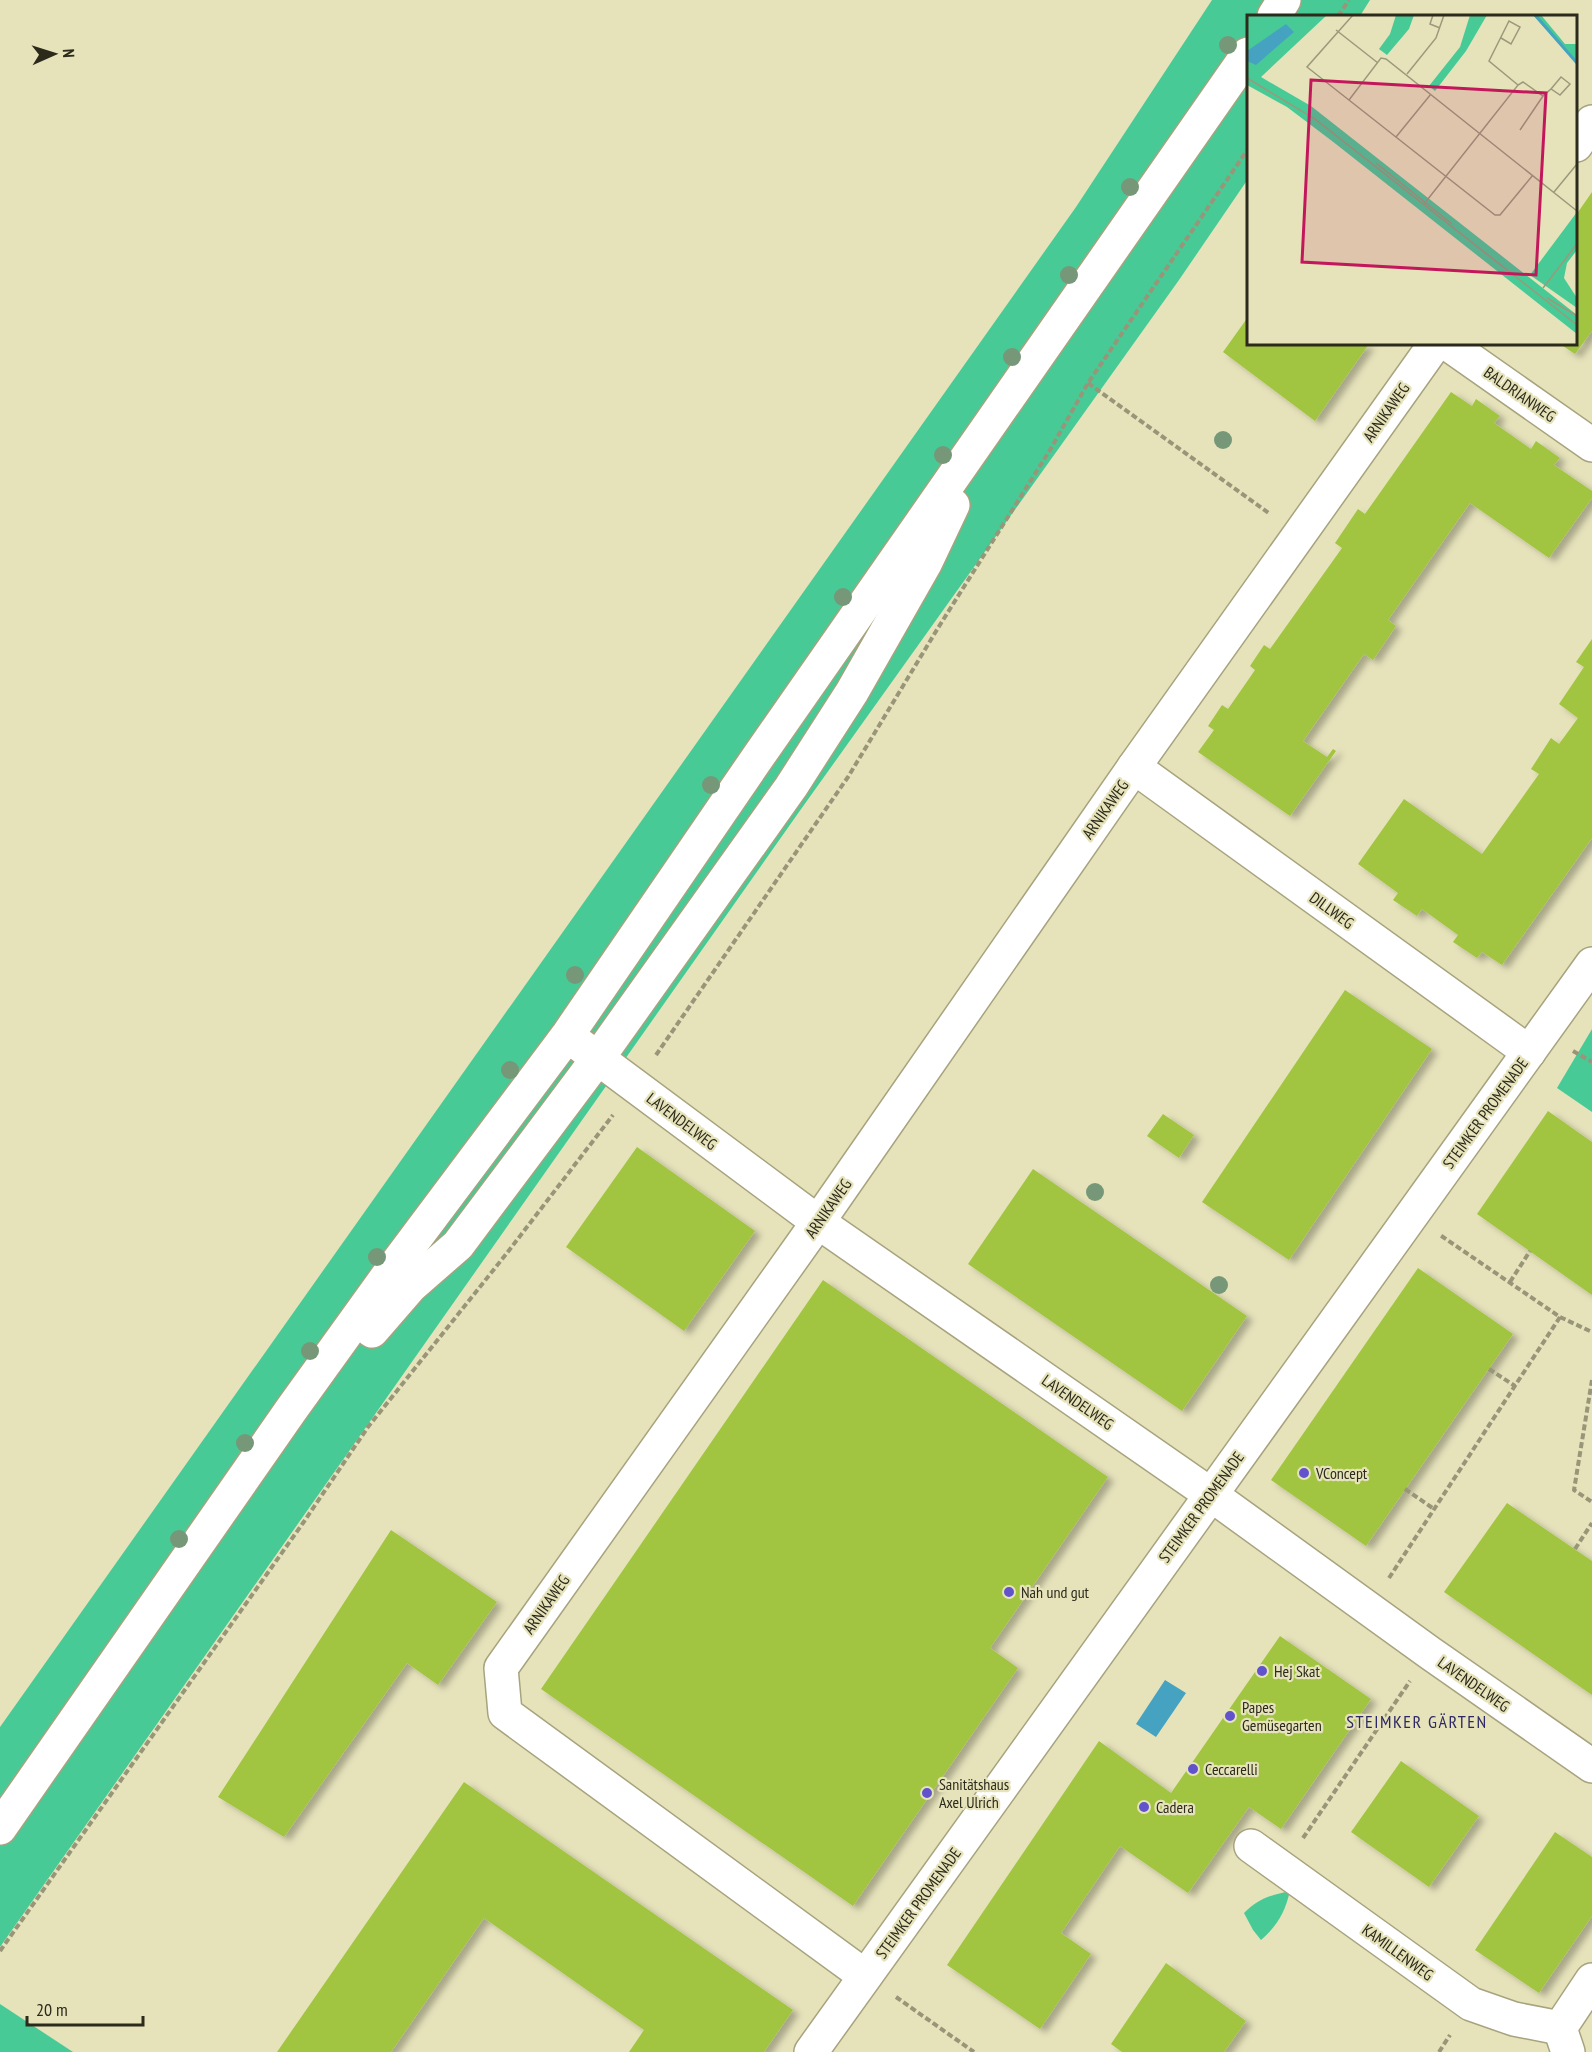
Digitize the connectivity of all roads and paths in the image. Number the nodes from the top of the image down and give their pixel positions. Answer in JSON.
{"nodes":[{"id":1,"x":1284,"y":0,"type":"edge"},
{"id":2,"x":1349,"y":0,"type":"edge"},
{"id":3,"x":1275,"y":15,"type":"edge"},
{"id":4,"x":1339,"y":15,"type":"edge"},
{"id":5,"x":1247,"y":55,"type":"edge"},
{"id":6,"x":1592,"y":122,"type":"edge"},
{"id":7,"x":1577,"y":142,"type":"edge"},
{"id":8,"x":1434,"y":345,"type":"edge"},
{"id":9,"x":1449,"y":345,"type":"edge"},
{"id":10,"x":1020,"y":381,"type":"junction"},
{"id":11,"x":1088,"y":383,"type":"dead end"},
{"id":12,"x":1592,"y":445,"type":"edge"},
{"id":13,"x":1298,"y":535,"type":"junction"},
{"id":14,"x":1134,"y":767,"type":"junction"},
{"id":15,"x":1592,"y":964,"type":"edge"},
{"id":16,"x":567,"y":1036,"type":"junction"},
{"id":17,"x":1529,"y":1052,"type":"junction"},
{"id":18,"x":598,"y":1058,"type":"junction"},
{"id":19,"x":1411,"y":1215,"type":"junction"},
{"id":20,"x":818,"y":1222,"type":"junction"},
{"id":21,"x":1530,"y":1251,"type":"dead end"},
{"id":22,"x":1510,"y":1282,"type":"junction"},
{"id":23,"x":1560,"y":1317,"type":"junction"},
{"id":24,"x":1592,"y":1332,"type":"edge"},
{"id":25,"x":1489,"y":1369,"type":"dead end"},
{"id":26,"x":1592,"y":1380,"type":"edge"},
{"id":27,"x":1515,"y":1386,"type":"junction"},
{"id":28,"x":1591,"y":1391,"type":"edge"},
{"id":29,"x":291,"y":1410,"type":"junction"},
{"id":30,"x":1405,"y":1489,"type":"dead end"},
{"id":31,"x":1210,"y":1494,"type":"junction"},
{"id":32,"x":1592,"y":1502,"type":"edge"},
{"id":33,"x":1434,"y":1509,"type":"junction"},
{"id":34,"x":1592,"y":1523,"type":"edge"},
{"id":35,"x":1575,"y":1549,"type":"dead end"},
{"id":36,"x":1369,"y":1609,"type":"junction"},
{"id":37,"x":1430,"y":1653,"type":"junction"},
{"id":38,"x":1592,"y":1766,"type":"edge"},
{"id":39,"x":0,"y":1828,"type":"edge"},
{"id":40,"x":1251,"y":1846,"type":"dead end"},
{"id":41,"x":1282,"y":1869,"type":"junction"},
{"id":42,"x":866,"y":1976,"type":"junction"},
{"id":43,"x":1592,"y":1980,"type":"edge"},
{"id":44,"x":1564,"y":2040,"type":"edge"},
{"id":45,"x":811,"y":2052,"type":"edge"},
{"id":46,"x":974,"y":2052,"type":"edge"}],
"edges":[{"from":1,"to":3,"type":"street"},
{"from":2,"to":4,"type":"path"},
{"from":5,"to":10,"type":"street"},
{"from":6,"to":7,"type":"street"},
{"from":8,"to":13,"type":"street","name":"ARNIKAWEG"},
{"from":9,"to":12,"type":"street","name":"BALDRIANWEG"},
{"from":10,"to":16,"type":"street"},
{"from":10,"to":18,"type":"street"},
{"from":11,"to":13,"type":"path"},
{"from":13,"to":14,"type":"street","name":"ARNIKAWEG"},
{"from":14,"to":17,"type":"street","name":"DILLWEG"},
{"from":14,"to":20,"type":"street","name":"ARNIKAWEG"},
{"from":15,"to":17,"type":"street","name":"STEIMKER PROMENADE"},
{"from":16,"to":18,"type":"street","name":"LAVENDELWEG"},
{"from":16,"to":29,"type":"street"},
{"from":17,"to":19,"type":"street","name":"STEIMKER PROMENADE"},
{"from":18,"to":20,"type":"street","name":"LAVENDELWEG"},
{"from":18,"to":29,"type":"street"},
{"from":19,"to":22,"type":"path"},
{"from":19,"to":31,"type":"street","name":"STEIMKER PROMENADE"},
{"from":20,"to":31,"type":"street","name":"LAVENDELWEG"},
{"from":20,"to":42,"type":"street","name":"ARNIKAWEG"},
{"from":21,"to":22,"type":"path"},
{"from":22,"to":23,"type":"path"},
{"from":23,"to":24,"type":"path"},
{"from":23,"to":27,"type":"path"},
{"from":25,"to":27,"type":"path"},
{"from":26,"to":28,"type":"path"},
{"from":27,"to":33,"type":"path"},
{"from":28,"to":32,"type":"path"},
{"from":29,"to":39,"type":"street"},
{"from":30,"to":33,"type":"path"},
{"from":31,"to":36,"type":"street","name":"LAVENDELWEG"},
{"from":31,"to":42,"type":"street","name":"STEIMKER PROMENADE"},
{"from":33,"to":36,"type":"path"},
{"from":34,"to":35,"type":"path"},
{"from":36,"to":37,"type":"street","name":"LAVENDELWEG"},
{"from":37,"to":38,"type":"street","name":"LAVENDELWEG"},
{"from":37,"to":41,"type":"path"},
{"from":40,"to":41,"type":"street","name":"KAMILLENWEG"},
{"from":41,"to":44,"type":"street","name":"KAMILLENWEG"},
{"from":42,"to":45,"type":"street","name":"STEIMKER PROMENADE"},
{"from":42,"to":46,"type":"path"},
{"from":43,"to":44,"type":"street","name":"KAMILLENWEG"}]}
